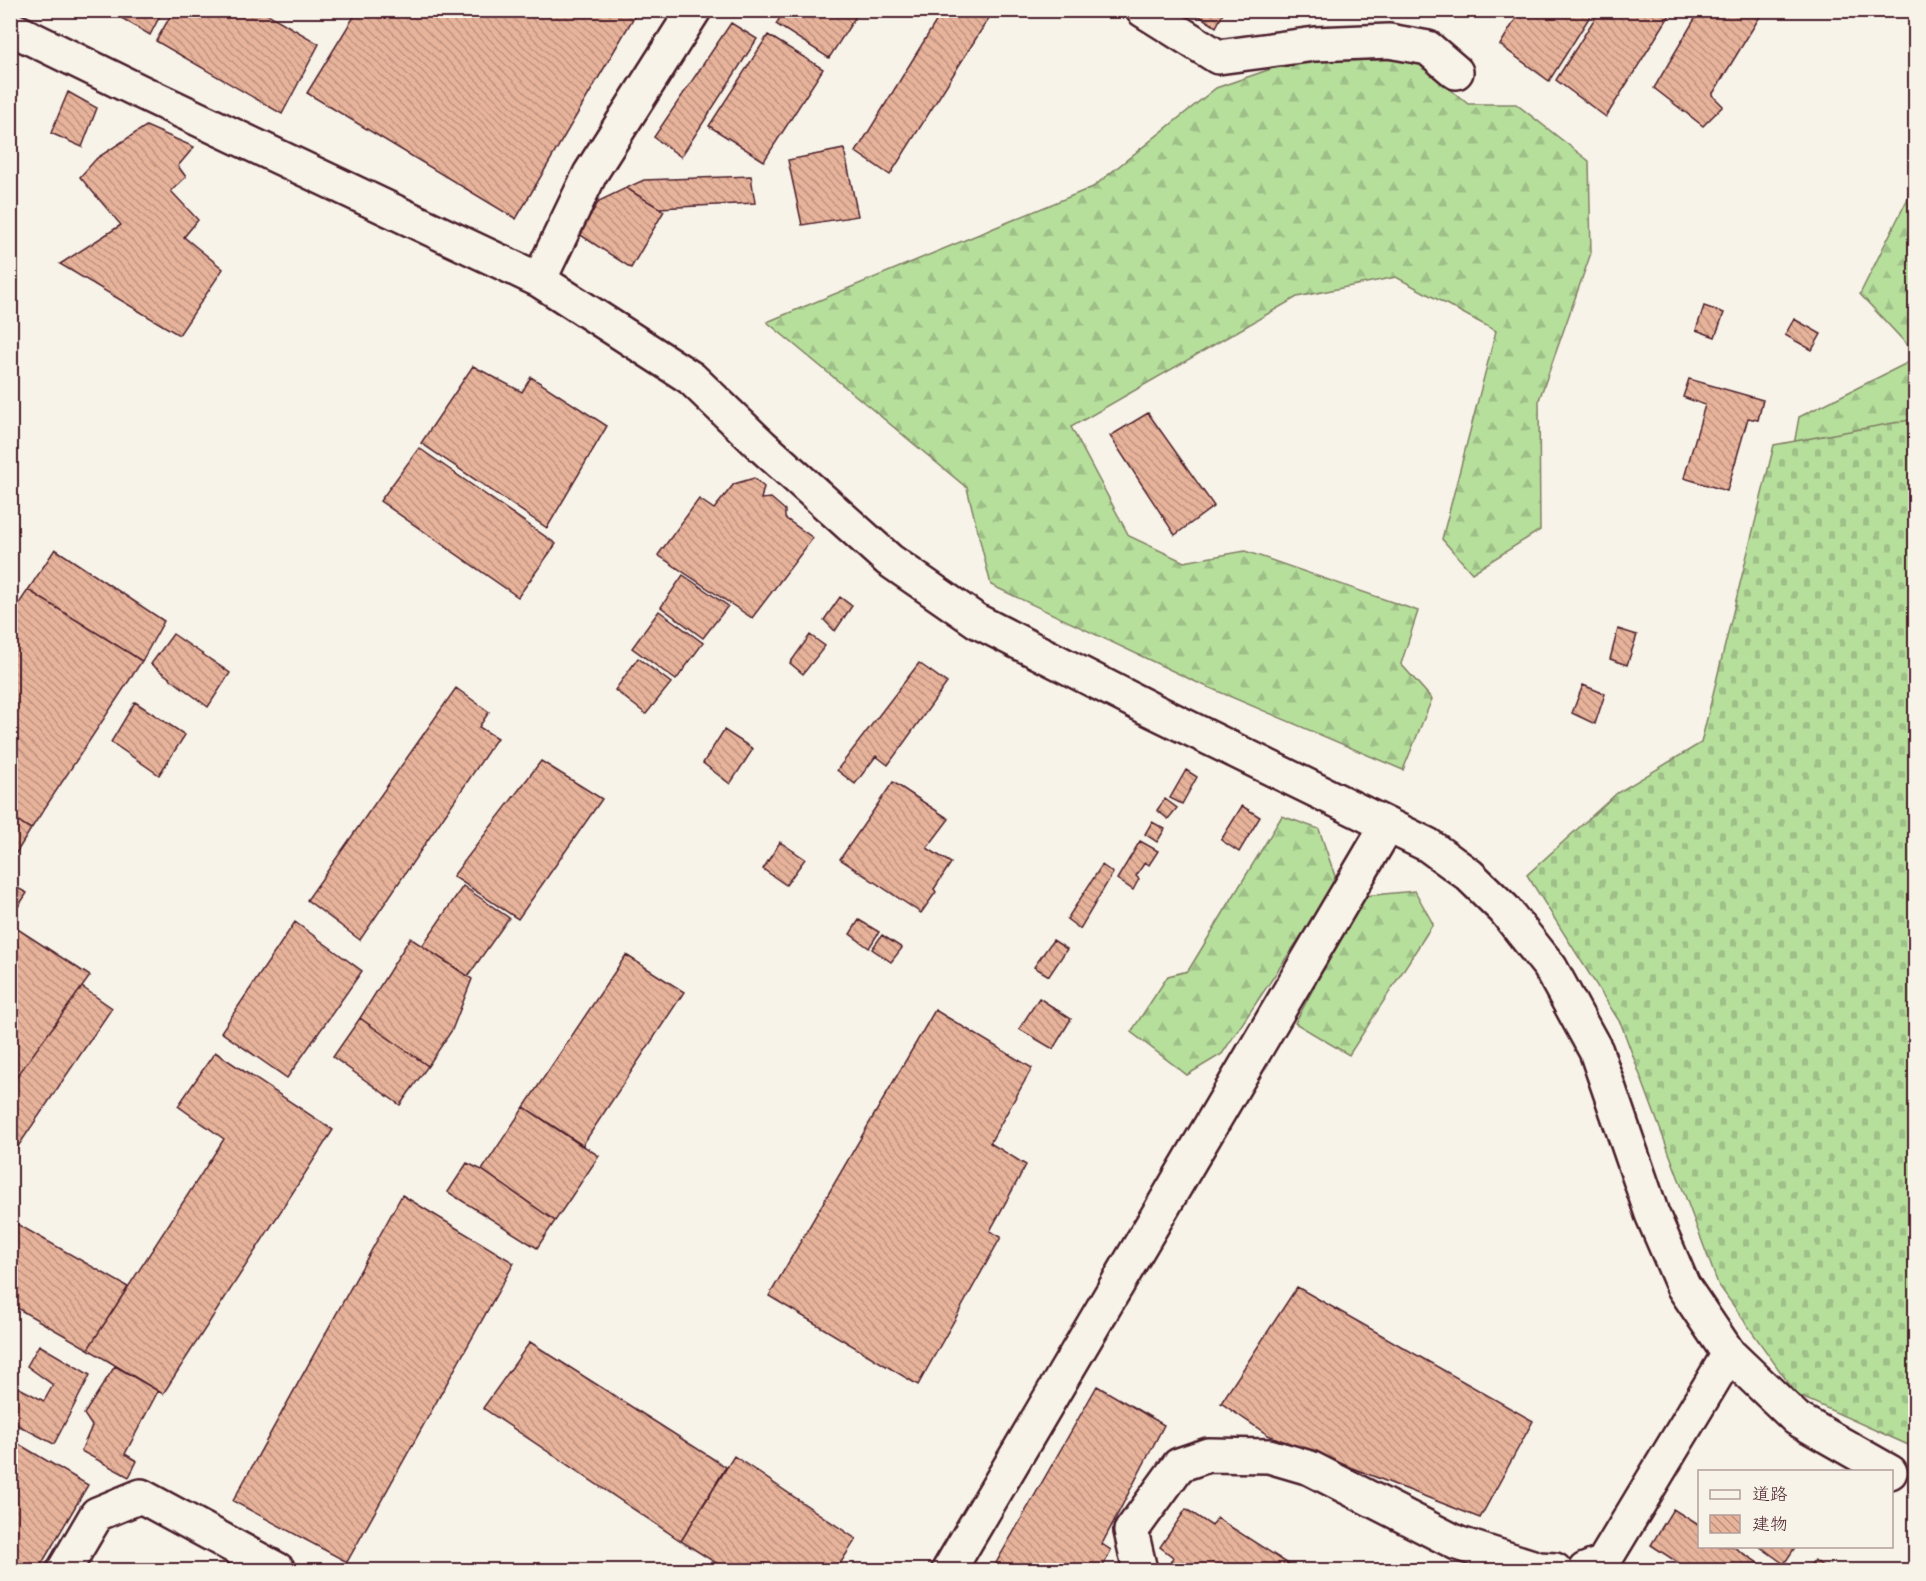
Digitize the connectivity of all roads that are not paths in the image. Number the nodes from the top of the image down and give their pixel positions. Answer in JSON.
{"nodes":[{"id":1,"x":694,"y":10,"type":"edge"},
{"id":2,"x":1143,"y":10,"type":"edge"},
{"id":3,"x":10,"y":27,"type":"edge"},
{"id":4,"x":1456,"y":72,"type":"dead end"},
{"id":5,"x":539,"y":280,"type":"junction"},
{"id":6,"x":1387,"y":826,"type":"junction"},
{"id":7,"x":1729,"y":1354,"type":"junction"},
{"id":8,"x":1887,"y":1470,"type":"edge"},
{"id":9,"x":1893,"y":1473,"type":"edge"},
{"id":10,"x":1916,"y":1485,"type":"edge"},
{"id":11,"x":64,"y":1570,"type":"edge"},
{"id":12,"x":278,"y":1570,"type":"edge"},
{"id":13,"x":949,"y":1570,"type":"edge"},
{"id":14,"x":1140,"y":1570,"type":"edge"},
{"id":15,"x":1556,"y":1570,"type":"edge"},
{"id":16,"x":1585,"y":1570,"type":"edge"}],
"edges":[{"from":1,"to":5,"type":"street"},
{"from":2,"to":4,"type":"street"},
{"from":3,"to":5,"type":"street"},
{"from":5,"to":6,"type":"street"},
{"from":6,"to":7,"type":"street"},
{"from":6,"to":13,"type":"street"},
{"from":7,"to":8,"type":"street"},
{"from":7,"to":16,"type":"street"},
{"from":9,"to":10,"type":"street"},
{"from":11,"to":12,"type":"street"},
{"from":14,"to":15,"type":"street"}]}
